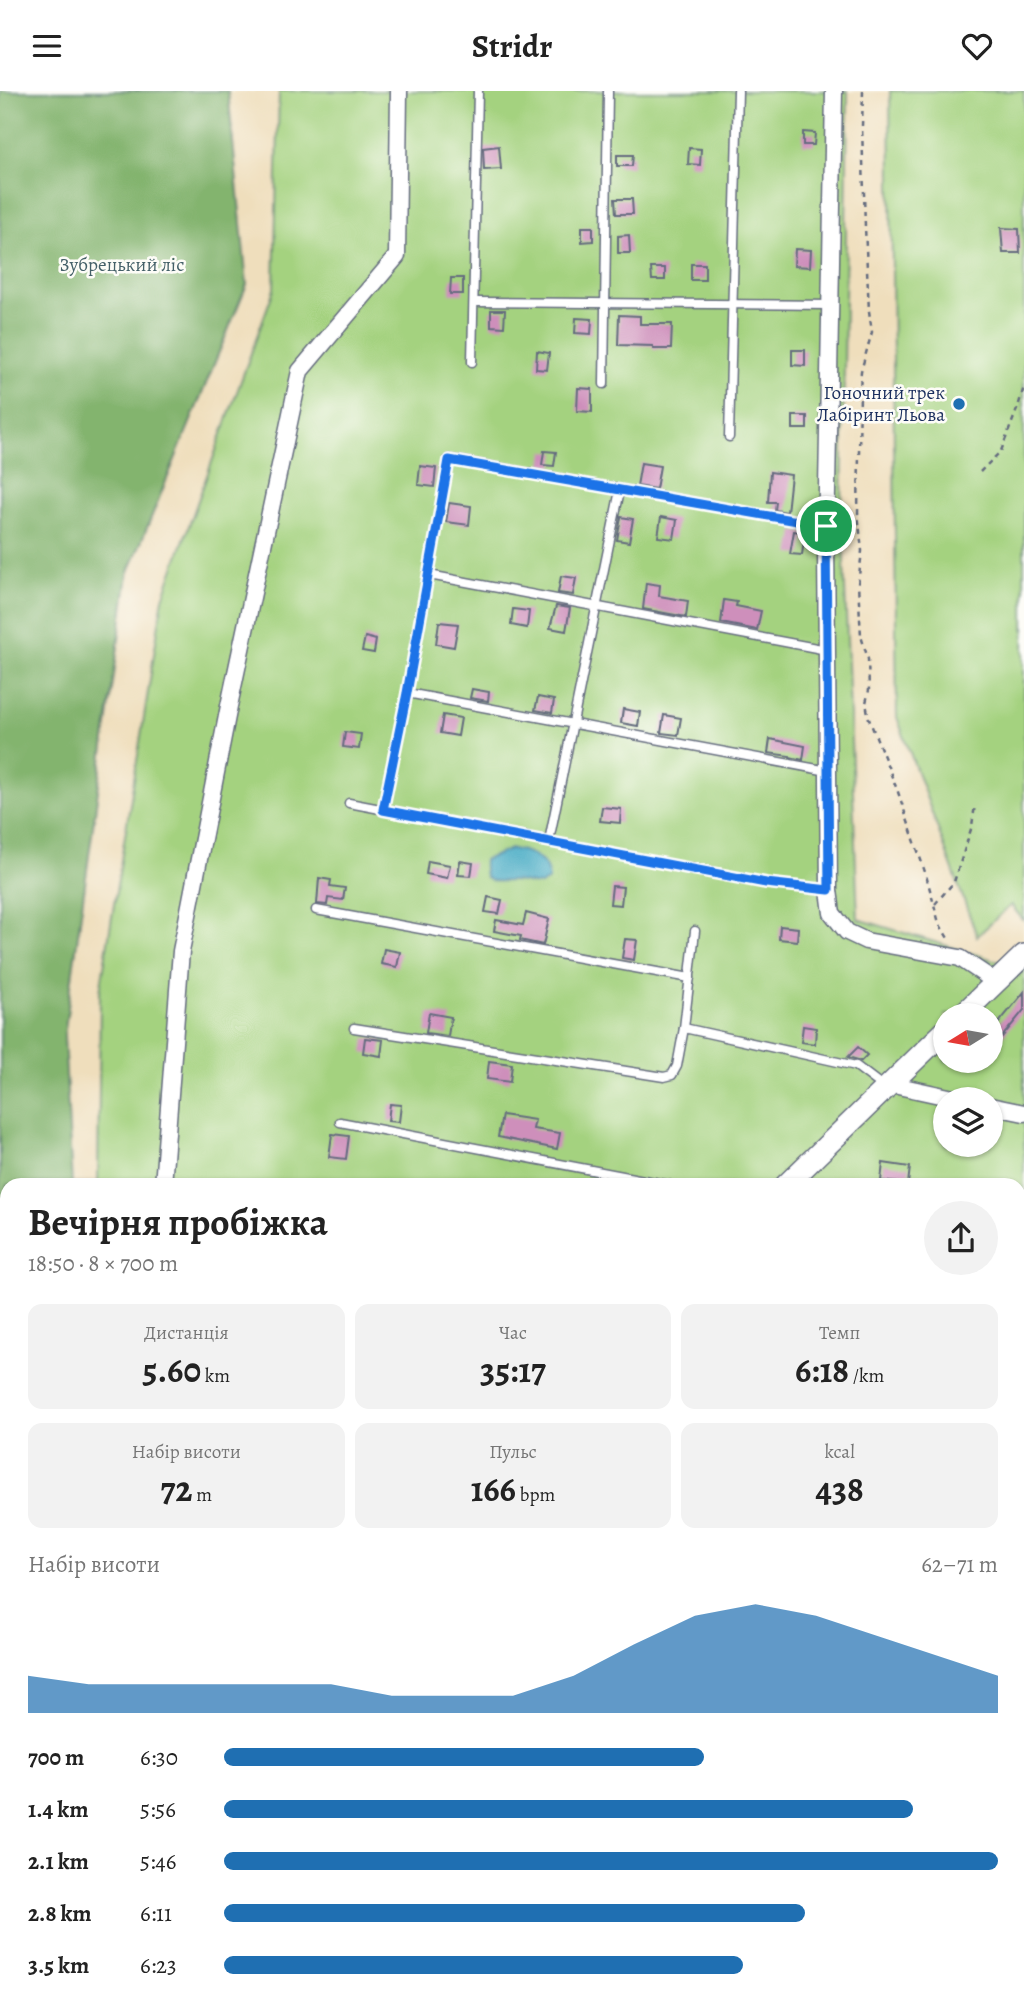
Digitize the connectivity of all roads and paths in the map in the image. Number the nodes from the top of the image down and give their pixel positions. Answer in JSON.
{"nodes":[{"id":1,"x":399,"y":91,"type":"edge"},
{"id":2,"x":478,"y":91,"type":"edge"},
{"id":3,"x":608,"y":91,"type":"edge"},
{"id":4,"x":738,"y":91,"type":"edge"},
{"id":5,"x":834,"y":91,"type":"edge"},
{"id":6,"x":863,"y":91,"type":"edge"},
{"id":7,"x":475,"y":302,"type":"junction"},
{"id":8,"x":605,"y":303,"type":"junction"},
{"id":9,"x":733,"y":304,"type":"junction"},
{"id":10,"x":830,"y":305,"type":"junction"},
{"id":11,"x":472,"y":362,"type":"dead end"},
{"id":12,"x":604,"y":384,"type":"dead end"},
{"id":13,"x":1024,"y":387,"type":"edge"},
{"id":14,"x":729,"y":437,"type":"dead end"},
{"id":15,"x":980,"y":473,"type":"dead end"},
{"id":16,"x":620,"y":490,"type":"junction"},
{"id":17,"x":826,"y":526,"type":"junction"},
{"id":18,"x":429,"y":575,"type":"junction"},
{"id":19,"x":596,"y":607,"type":"junction"},
{"id":20,"x":827,"y":650,"type":"junction"},
{"id":21,"x":407,"y":693,"type":"junction"},
{"id":22,"x":572,"y":724,"type":"junction"},
{"id":23,"x":828,"y":771,"type":"junction"},
{"id":24,"x":349,"y":803,"type":"dead end"},
{"id":25,"x":975,"y":805,"type":"dead end"},
{"id":26,"x":383,"y":810,"type":"junction"},
{"id":27,"x":549,"y":841,"type":"junction"},
{"id":28,"x":829,"y":890,"type":"junction"},
{"id":29,"x":934,"y":904,"type":"junction"},
{"id":30,"x":316,"y":910,"type":"dead end"},
{"id":31,"x":695,"y":931,"type":"dead end"},
{"id":32,"x":1024,"y":955,"type":"edge"},
{"id":33,"x":960,"y":958,"type":"junction"},
{"id":34,"x":690,"y":978,"type":"junction"},
{"id":35,"x":996,"y":982,"type":"junction"},
{"id":36,"x":974,"y":1003,"type":"edge"},
{"id":37,"x":354,"y":1028,"type":"dead end"},
{"id":38,"x":684,"y":1028,"type":"junction"},
{"id":39,"x":933,"y":1042,"type":"edge"},
{"id":40,"x":887,"y":1086,"type":"junction"},
{"id":41,"x":933,"y":1094,"type":"edge"},
{"id":42,"x":1003,"y":1109,"type":"edge"},
{"id":43,"x":1024,"y":1113,"type":"edge"},
{"id":44,"x":340,"y":1122,"type":"dead end"},
{"id":45,"x":164,"y":1178,"type":"edge"},
{"id":46,"x":633,"y":1178,"type":"edge"},
{"id":47,"x":793,"y":1178,"type":"edge"}],
"edges":[{"from":1,"to":45,"type":"street"},
{"from":2,"to":7,"type":"lane"},
{"from":3,"to":8,"type":"lane"},
{"from":4,"to":9,"type":"lane"},
{"from":5,"to":10,"type":"street"},
{"from":6,"to":29,"type":"path"},
{"from":7,"to":8,"type":"lane"},
{"from":7,"to":11,"type":"lane"},
{"from":8,"to":9,"type":"lane"},
{"from":8,"to":12,"type":"lane"},
{"from":9,"to":10,"type":"lane"},
{"from":9,"to":14,"type":"lane"},
{"from":10,"to":17,"type":"street"},
{"from":13,"to":15,"type":"path"},
{"from":16,"to":17,"type":"lane"},
{"from":16,"to":18,"type":"lane"},
{"from":16,"to":19,"type":"lane"},
{"from":17,"to":20,"type":"street"},
{"from":18,"to":19,"type":"lane"},
{"from":18,"to":21,"type":"lane"},
{"from":19,"to":20,"type":"lane"},
{"from":19,"to":22,"type":"lane"},
{"from":20,"to":23,"type":"street"},
{"from":21,"to":22,"type":"lane"},
{"from":21,"to":26,"type":"lane"},
{"from":22,"to":23,"type":"lane"},
{"from":22,"to":27,"type":"lane"},
{"from":23,"to":28,"type":"street"},
{"from":24,"to":26,"type":"lane"},
{"from":25,"to":29,"type":"path"},
{"from":26,"to":27,"type":"lane"},
{"from":27,"to":28,"type":"lane"},
{"from":28,"to":33,"type":"street"},
{"from":29,"to":33,"type":"path"},
{"from":30,"to":34,"type":"lane"},
{"from":31,"to":34,"type":"lane"},
{"from":32,"to":35,"type":"street"},
{"from":33,"to":35,"type":"street"},
{"from":34,"to":38,"type":"lane"},
{"from":35,"to":36,"type":"street"},
{"from":37,"to":38,"type":"lane"},
{"from":38,"to":40,"type":"lane"},
{"from":39,"to":40,"type":"street"},
{"from":40,"to":41,"type":"street"},
{"from":40,"to":47,"type":"street"},
{"from":42,"to":43,"type":"street"},
{"from":44,"to":46,"type":"lane"}]}
